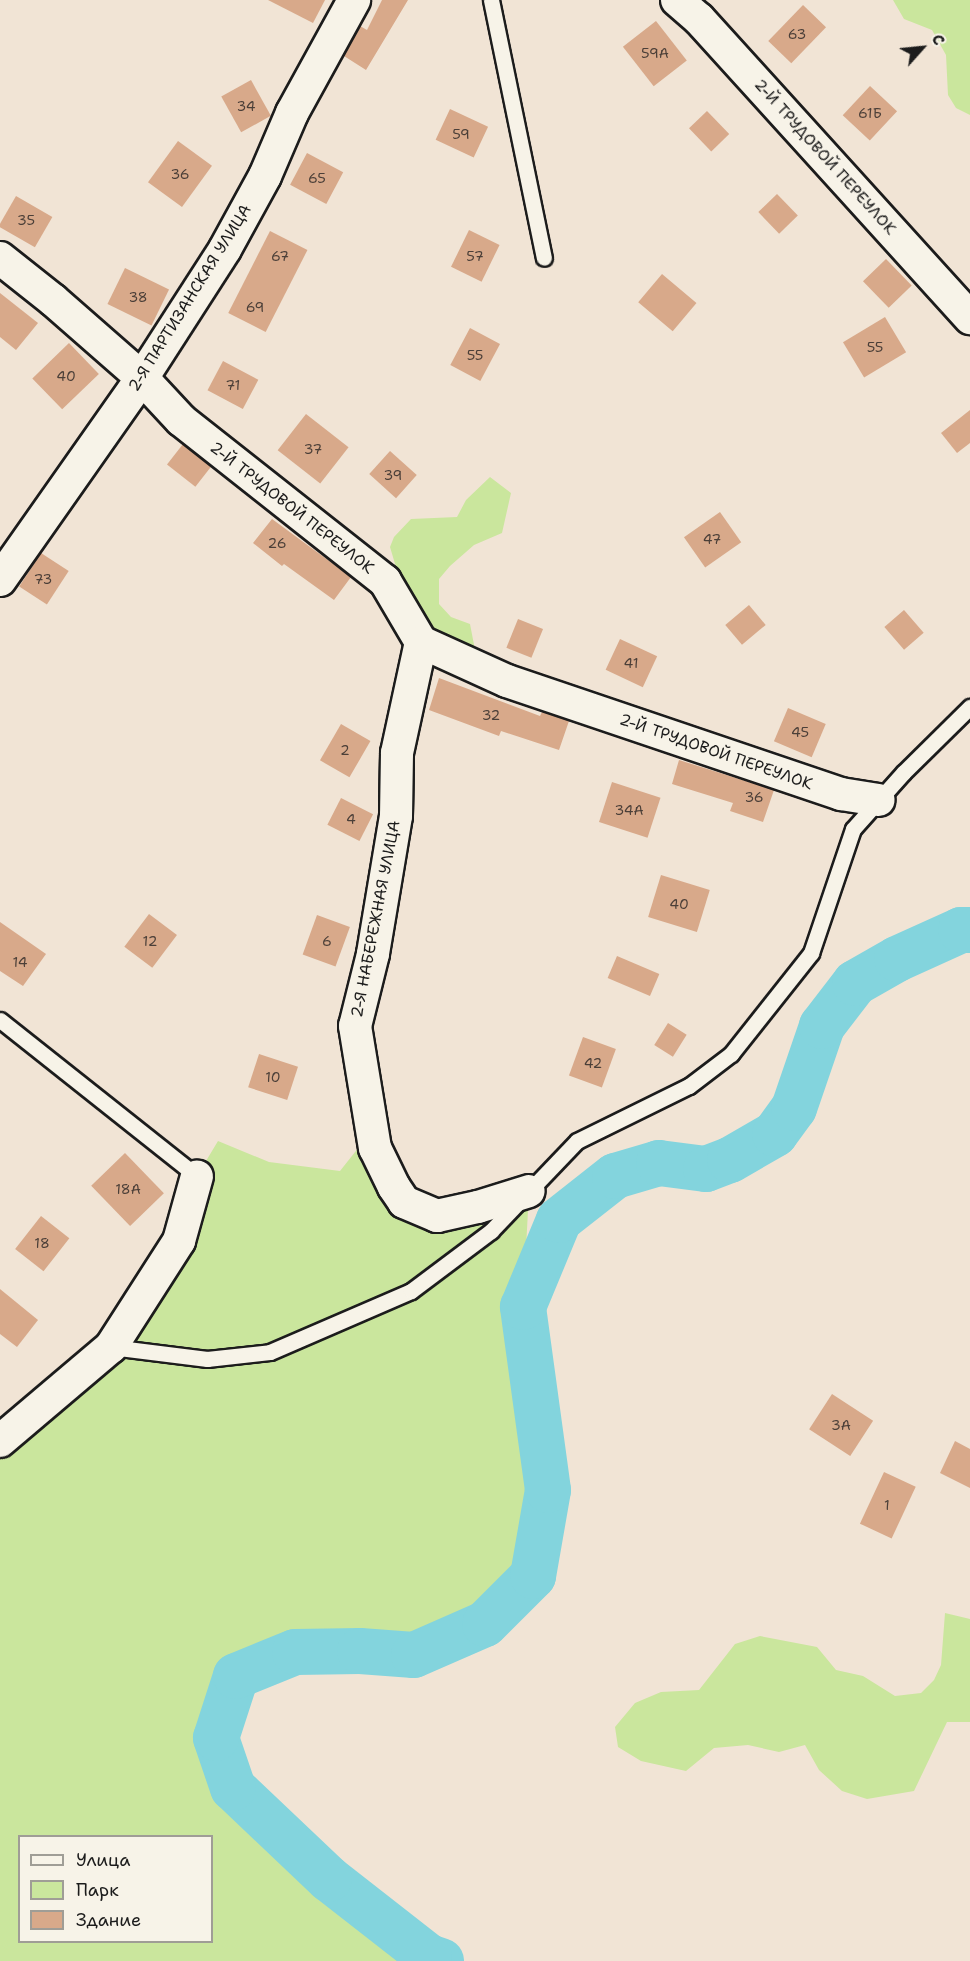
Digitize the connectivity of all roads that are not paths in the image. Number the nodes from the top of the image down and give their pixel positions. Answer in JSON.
{"nodes":[{"id":1,"x":354,"y":0,"type":"edge"},
{"id":2,"x":490,"y":0,"type":"edge"},
{"id":3,"x":677,"y":0,"type":"edge"},
{"id":4,"x":0,"y":258,"type":"edge"},
{"id":5,"x":544,"y":258,"type":"dead end"},
{"id":6,"x":970,"y":318,"type":"edge"},
{"id":7,"x":142,"y":378,"type":"junction"},
{"id":8,"x":0,"y":580,"type":"edge"},
{"id":9,"x":421,"y":642,"type":"junction"},
{"id":10,"x":970,"y":707,"type":"edge"},
{"id":11,"x":879,"y":800,"type":"junction"},
{"id":12,"x":0,"y":1020,"type":"edge"},
{"id":13,"x":197,"y":1176,"type":"joint"},
{"id":14,"x":529,"y":1191,"type":"junction"},
{"id":15,"x":111,"y":1347,"type":"junction"},
{"id":16,"x":0,"y":1441,"type":"edge"}],
"edges":[{"from":1,"to":7,"type":"street","name":"2-Я ПАРТИЗАНСКАЯ УЛИЦА"},
{"from":2,"to":5,"type":"lane"},
{"from":3,"to":6,"type":"street","name":"2-Й ТРУДОВОЙ ПЕРЕУЛОК"},
{"from":4,"to":7,"type":"street","name":"2-Й ТРУДОВОЙ ПЕРЕУЛОК"},
{"from":7,"to":8,"type":"street","name":"2-Я ПАРТИЗАНСКАЯ УЛИЦА"},
{"from":7,"to":9,"type":"street","name":"2-Й ТРУДОВОЙ ПЕРЕУЛОК"},
{"from":9,"to":11,"type":"street","name":"2-Й ТРУДОВОЙ ПЕРЕУЛОК"},
{"from":9,"to":14,"type":"street","name":"2-Я НАБЕРЕЖНАЯ УЛИЦА"},
{"from":10,"to":11,"type":"lane"},
{"from":11,"to":14,"type":"lane"},
{"from":12,"to":13,"type":"lane"},
{"from":13,"to":15,"type":"street"},
{"from":14,"to":15,"type":"lane"},
{"from":15,"to":16,"type":"street"}]}
